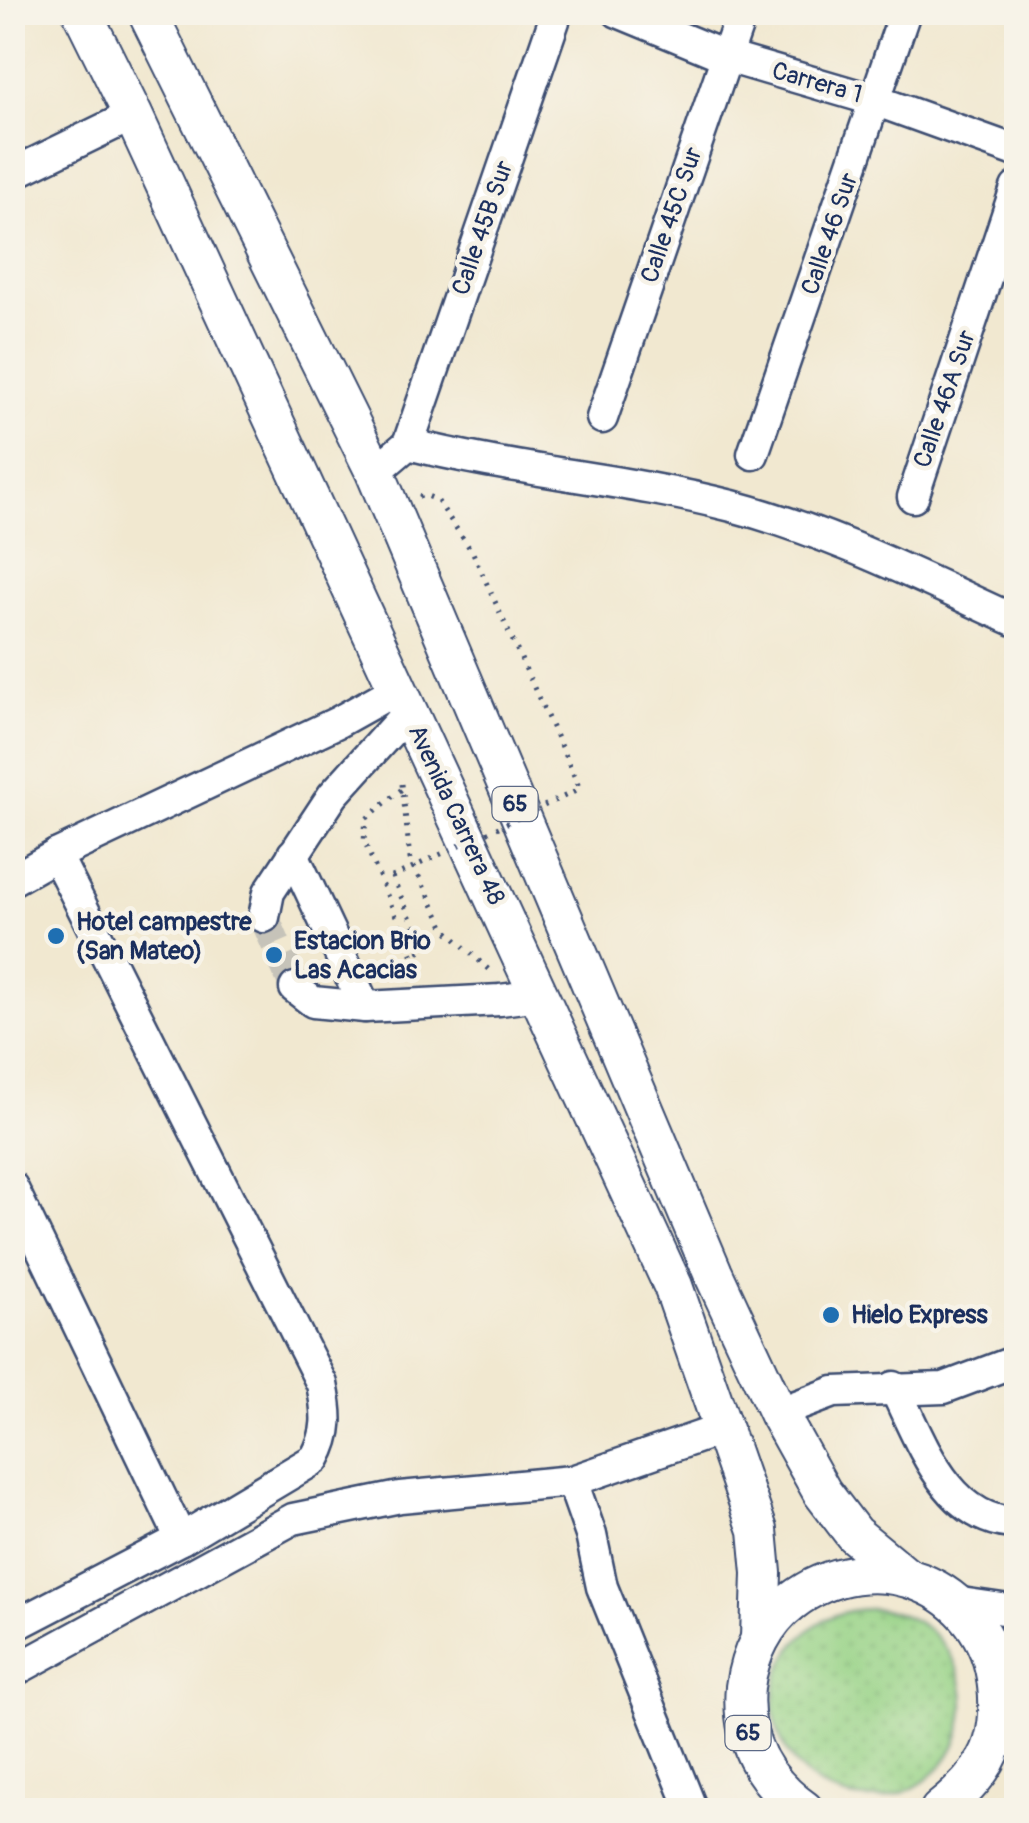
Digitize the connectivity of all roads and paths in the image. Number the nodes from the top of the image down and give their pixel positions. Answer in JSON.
{"nodes":[{"id":1,"x":82,"y":12,"type":"edge"},
{"id":2,"x":147,"y":12,"type":"edge"},
{"id":3,"x":558,"y":12,"type":"edge"},
{"id":4,"x":618,"y":12,"type":"edge"},
{"id":5,"x":742,"y":12,"type":"edge"},
{"id":6,"x":905,"y":12,"type":"edge"},
{"id":7,"x":727,"y":57,"type":"junction"},
{"id":8,"x":876,"y":101,"type":"junction"},
{"id":9,"x":133,"y":115,"type":"junction"},
{"id":10,"x":1016,"y":150,"type":"edge"},
{"id":11,"x":12,"y":174,"type":"edge"},
{"id":12,"x":1016,"y":188,"type":"edge"},
{"id":13,"x":602,"y":418,"type":"dead end"},
{"id":14,"x":408,"y":444,"type":"junction"},
{"id":15,"x":754,"y":454,"type":"dead end"},
{"id":16,"x":375,"y":472,"type":"junction"},
{"id":17,"x":912,"y":497,"type":"dead end"},
{"id":18,"x":390,"y":508,"type":"junction"},
{"id":19,"x":1016,"y":621,"type":"edge"},
{"id":20,"x":403,"y":701,"type":"junction"},
{"id":21,"x":438,"y":776,"type":"junction"},
{"id":22,"x":294,"y":854,"type":"junction"},
{"id":23,"x":56,"y":855,"type":"junction"},
{"id":24,"x":12,"y":880,"type":"edge"},
{"id":25,"x":264,"y":917,"type":"dead end"},
{"id":26,"x":295,"y":988,"type":"dead end"},
{"id":27,"x":539,"y":995,"type":"junction"},
{"id":28,"x":365,"y":1008,"type":"junction"},
{"id":29,"x":12,"y":1187,"type":"edge"},
{"id":30,"x":1016,"y":1361,"type":"edge"},
{"id":31,"x":894,"y":1388,"type":"junction"},
{"id":32,"x":778,"y":1413,"type":"junction"},
{"id":33,"x":725,"y":1428,"type":"junction"},
{"id":34,"x":572,"y":1481,"type":"junction"},
{"id":35,"x":1016,"y":1523,"type":"edge"},
{"id":36,"x":181,"y":1539,"type":"junction"},
{"id":37,"x":906,"y":1576,"type":"junction"},
{"id":38,"x":954,"y":1602,"type":"junction"},
{"id":39,"x":1016,"y":1611,"type":"edge"},
{"id":40,"x":12,"y":1626,"type":"edge"},
{"id":41,"x":760,"y":1638,"type":"junction"},
{"id":42,"x":12,"y":1672,"type":"edge"},
{"id":43,"x":1016,"y":1724,"type":"edge"},
{"id":44,"x":987,"y":1758,"type":"junction"},
{"id":45,"x":692,"y":1810,"type":"edge"},
{"id":46,"x":804,"y":1810,"type":"edge"},
{"id":47,"x":940,"y":1810,"type":"edge"},
{"id":48,"x":984,"y":1810,"type":"edge"}],
"edges":[{"from":1,"to":9,"type":"main road","name":"Avenida Carrera 48","number":"65"},
{"from":2,"to":16,"type":"main road","number":"65"},
{"from":3,"to":14,"type":"street","name":"Calle 45B Sur"},
{"from":4,"to":7,"type":"street","name":"Carrera 1"},
{"from":5,"to":7,"type":"street","name":"Calle 45C Sur"},
{"from":6,"to":8,"type":"street","name":"Calle 46 Sur"},
{"from":7,"to":8,"type":"street","name":"Carrera 1"},
{"from":7,"to":13,"type":"street","name":"Calle 45C Sur"},
{"from":8,"to":10,"type":"street","name":"Carrera 1"},
{"from":8,"to":15,"type":"street","name":"Calle 46 Sur"},
{"from":9,"to":11,"type":"street"},
{"from":9,"to":20,"type":"main road","name":"Avenida Carrera 48","number":"65"},
{"from":12,"to":17,"type":"street","name":"Calle 46A Sur"},
{"from":14,"to":16,"type":"street"},
{"from":14,"to":19,"type":"street"},
{"from":16,"to":18,"type":"main road","number":"65"},
{"from":18,"to":21,"type":"path","bridge":true},
{"from":18,"to":32,"type":"main road","number":"65"},
{"from":20,"to":21,"type":"main road","name":"Avenida Carrera 48","number":"65"},
{"from":20,"to":22,"type":"street"},
{"from":20,"to":23,"type":"street"},
{"from":21,"to":27,"type":"main road","name":"Avenida Carrera 48","number":"65"},
{"from":22,"to":25,"type":"street"},
{"from":22,"to":28,"type":"street"},
{"from":23,"to":24,"type":"street"},
{"from":23,"to":36,"type":"street"},
{"from":26,"to":28,"type":"street"},
{"from":27,"to":28,"type":"street"},
{"from":27,"to":33,"type":"main road","name":"Avenida Carrera 48","number":"65"},
{"from":29,"to":36,"type":"street"},
{"from":30,"to":31,"type":"street"},
{"from":31,"to":32,"type":"street"},
{"from":31,"to":35,"type":"street"},
{"from":32,"to":37,"type":"main road","number":"65"},
{"from":33,"to":34,"type":"street"},
{"from":33,"to":41,"type":"main road","name":"Avenida Carrera 48","number":"65"},
{"from":34,"to":42,"type":"street"},
{"from":34,"to":45,"type":"street"},
{"from":36,"to":40,"type":"street"},
{"from":37,"to":38,"type":"main road","number":"65"},
{"from":37,"to":41,"type":"main road"},
{"from":38,"to":39,"type":"street"},
{"from":38,"to":44,"type":"main road","number":"65"},
{"from":41,"to":46,"type":"main road","number":"65"},
{"from":43,"to":44,"type":"street"},
{"from":44,"to":47,"type":"main road"},
{"from":44,"to":48,"type":"main road","number":"65"}]}
